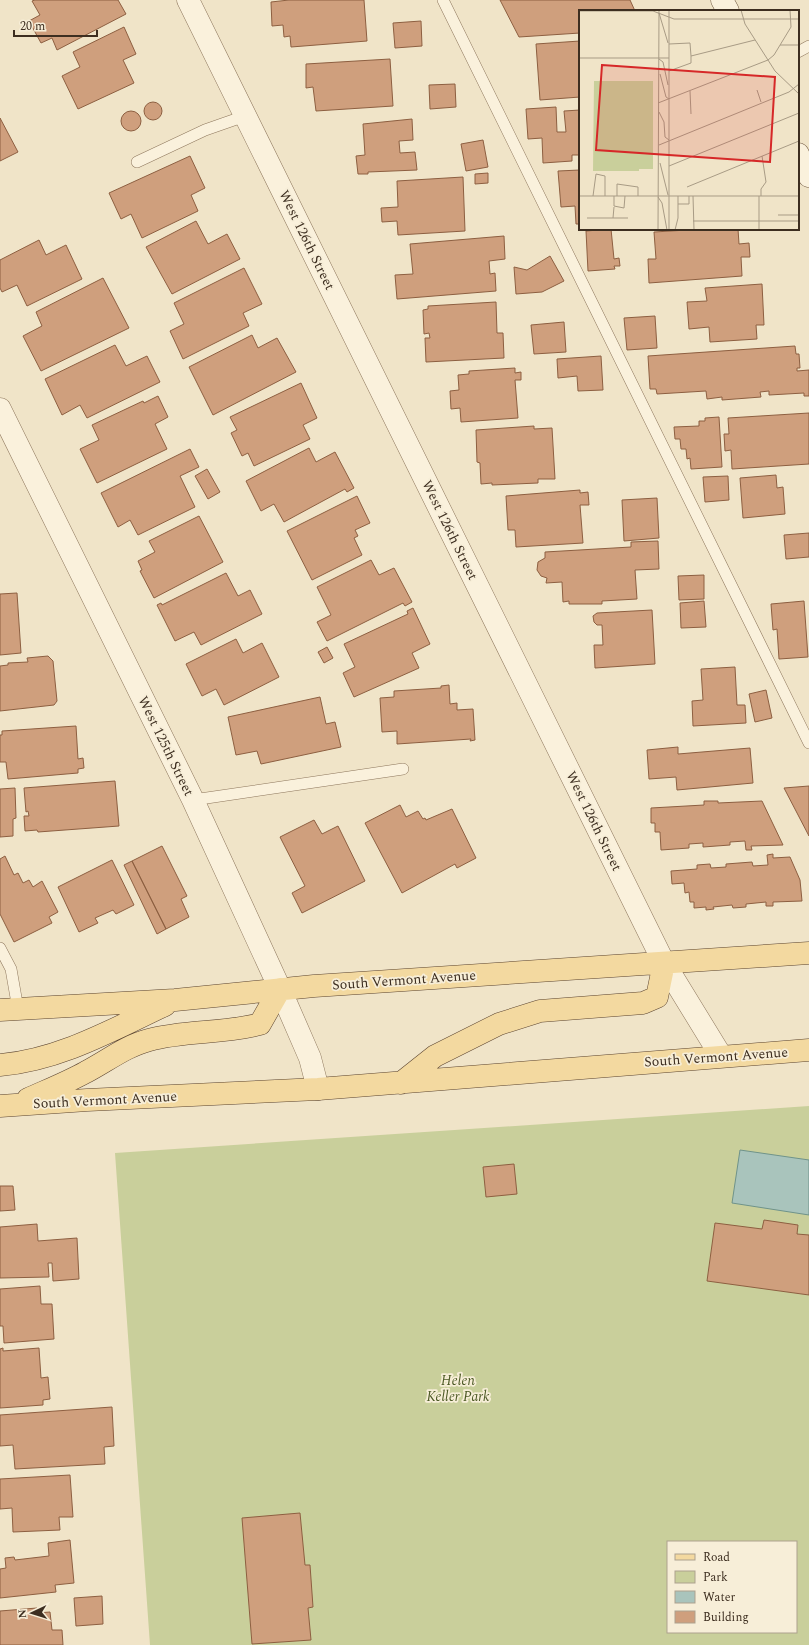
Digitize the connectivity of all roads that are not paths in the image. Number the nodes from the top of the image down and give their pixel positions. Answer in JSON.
{"nodes":[{"id":1,"x":188,"y":0,"type":"edge"},
{"id":2,"x":443,"y":0,"type":"edge"},
{"id":3,"x":722,"y":0,"type":"edge"},
{"id":4,"x":727,"y":10,"type":"edge"},
{"id":5,"x":809,"y":46,"type":"edge"},
{"id":6,"x":799,"y":51,"type":"edge"},
{"id":7,"x":245,"y":116,"type":"junction"},
{"id":8,"x":799,"y":156,"type":"edge"},
{"id":9,"x":136,"y":162,"type":"dead end"},
{"id":10,"x":809,"y":176,"type":"edge"},
{"id":11,"x":0,"y":408,"type":"edge"},
{"id":12,"x":809,"y":743,"type":"edge"},
{"id":13,"x":403,"y":769,"type":"dead end"},
{"id":14,"x":193,"y":800,"type":"junction"},
{"id":15,"x":0,"y":948,"type":"edge"},
{"id":16,"x":809,"y":953,"type":"edge"},
{"id":17,"x":664,"y":963,"type":"junction"},
{"id":18,"x":280,"y":989,"type":"junction"},
{"id":19,"x":175,"y":1000,"type":"junction"},
{"id":20,"x":9,"y":1010,"type":"edge"},
{"id":21,"x":809,"y":1050,"type":"edge"},
{"id":22,"x":721,"y":1056,"type":"junction"},
{"id":23,"x":0,"y":1066,"type":"edge"},
{"id":24,"x":401,"y":1083,"type":"junction"},
{"id":25,"x":318,"y":1089,"type":"junction"},
{"id":26,"x":8,"y":1105,"type":"edge"}],
"edges":[{"from":1,"to":7,"type":"street","name":"West 126th Street"},
{"from":2,"to":12,"type":"lane"},
{"from":3,"to":4,"type":"street"},
{"from":5,"to":6,"type":"lane"},
{"from":7,"to":9,"type":"lane"},
{"from":7,"to":17,"type":"street","name":"West 126th Street"},
{"from":8,"to":10,"type":"street"},
{"from":11,"to":14,"type":"street","name":"West 125th Street"},
{"from":13,"to":14,"type":"lane"},
{"from":14,"to":18,"type":"street","name":"West 125th Street"},
{"from":15,"to":20,"type":"lane"},
{"from":16,"to":17,"type":"main road","name":"South Vermont Avenue"},
{"from":17,"to":18,"type":"main road","name":"South Vermont Avenue"},
{"from":17,"to":22,"type":"street","name":"West 126th Street"},
{"from":17,"to":24,"type":"main road"},
{"from":18,"to":19,"type":"main road","name":"South Vermont Avenue"},
{"from":18,"to":25,"type":"street","name":"West 125th Street"},
{"from":18,"to":26,"type":"main road"},
{"from":19,"to":20,"type":"main road","name":"South Vermont Avenue"},
{"from":19,"to":23,"type":"main road"},
{"from":21,"to":22,"type":"main road","name":"South Vermont Avenue"},
{"from":22,"to":24,"type":"main road","name":"South Vermont Avenue"},
{"from":24,"to":25,"type":"main road","name":"South Vermont Avenue"},
{"from":25,"to":26,"type":"main road","name":"South Vermont Avenue"}]}
